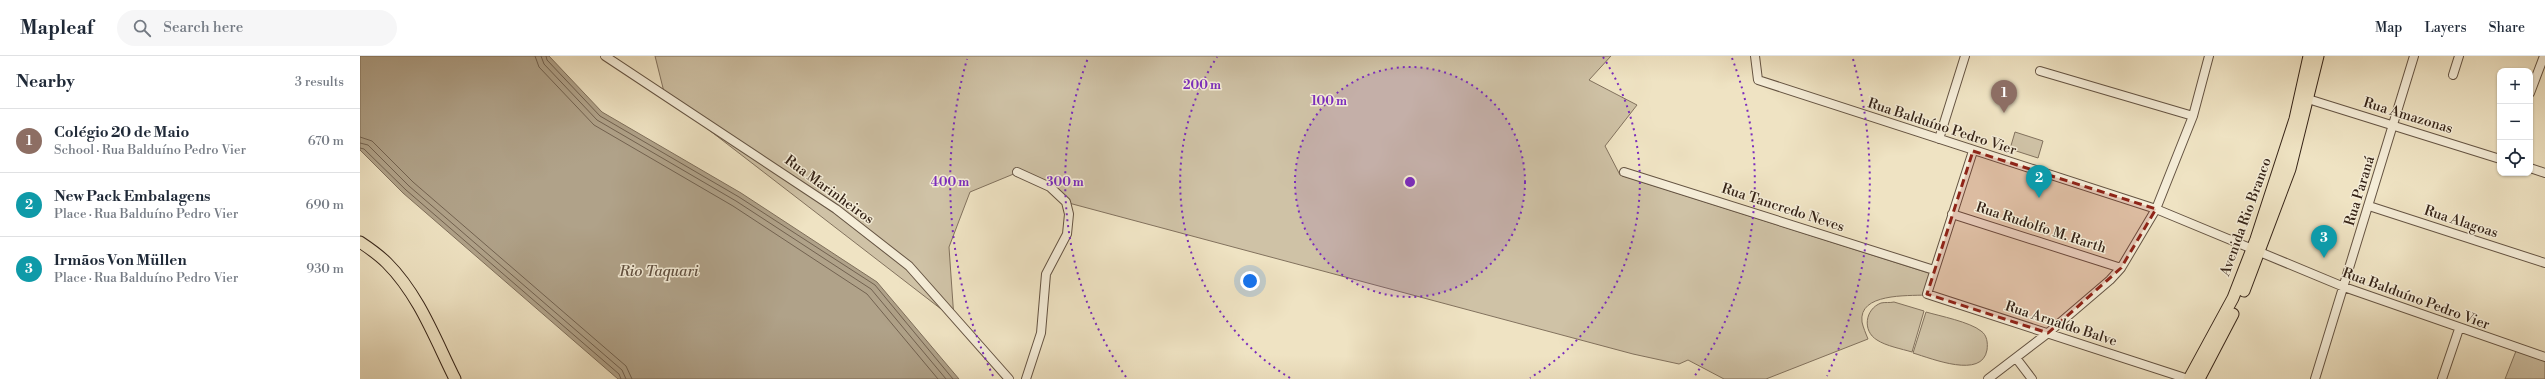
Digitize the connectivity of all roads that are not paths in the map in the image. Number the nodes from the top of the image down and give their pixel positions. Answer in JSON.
{"nodes":[{"id":1,"x":605,"y":56,"type":"edge"},
{"id":2,"x":1755,"y":56,"type":"edge"},
{"id":3,"x":1965,"y":56,"type":"edge"},
{"id":4,"x":2209,"y":56,"type":"edge"},
{"id":5,"x":2310,"y":56,"type":"edge"},
{"id":6,"x":2414,"y":56,"type":"edge"},
{"id":7,"x":2459,"y":56,"type":"edge"},
{"id":8,"x":2544,"y":56,"type":"edge"},
{"id":9,"x":2040,"y":70,"type":"dead end"},
{"id":10,"x":2453,"y":75,"type":"dead end"},
{"id":11,"x":2533,"y":85,"type":"edge"},
{"id":12,"x":2308,"y":99,"type":"junction"},
{"id":13,"x":2193,"y":116,"type":"junction"},
{"id":14,"x":2393,"y":125,"type":"junction"},
{"id":15,"x":1939,"y":139,"type":"junction"},
{"id":16,"x":1973,"y":151,"type":"junction"},
{"id":17,"x":2497,"y":158,"type":"edge"},
{"id":18,"x":2533,"y":169,"type":"edge"},
{"id":19,"x":1017,"y":172,"type":"dead end"},
{"id":20,"x":1624,"y":172,"type":"dead end"},
{"id":21,"x":2545,"y":173,"type":"edge"},
{"id":22,"x":2369,"y":206,"type":"junction"},
{"id":23,"x":2156,"y":209,"type":"junction"},
{"id":24,"x":1952,"y":214,"type":"junction"},
{"id":25,"x":360,"y":242,"type":"edge"},
{"id":26,"x":2256,"y":250,"type":"junction"},
{"id":27,"x":2545,"y":263,"type":"edge"},
{"id":28,"x":2121,"y":268,"type":"junction"},
{"id":29,"x":1934,"y":270,"type":"junction"},
{"id":30,"x":2344,"y":287,"type":"junction"},
{"id":31,"x":2459,"y":329,"type":"junction"},
{"id":32,"x":2048,"y":333,"type":"junction"},
{"id":33,"x":2545,"y":357,"type":"edge"},
{"id":34,"x":2016,"y":358,"type":"junction"},
{"id":35,"x":455,"y":379,"type":"edge"},
{"id":36,"x":1009,"y":379,"type":"edge"},
{"id":37,"x":1026,"y":379,"type":"edge"},
{"id":38,"x":1988,"y":379,"type":"edge"},
{"id":39,"x":2032,"y":379,"type":"edge"},
{"id":40,"x":2188,"y":379,"type":"edge"},
{"id":41,"x":2199,"y":379,"type":"edge"},
{"id":42,"x":2315,"y":379,"type":"edge"},
{"id":43,"x":2442,"y":379,"type":"edge"}],
"edges":[{"from":1,"to":36,"type":"street","name":"Rua Marinheiros"},
{"from":2,"to":15,"type":"street","name":"Rua Balduíno Pedro Vier"},
{"from":3,"to":15,"type":"street"},
{"from":4,"to":13,"type":"street"},
{"from":5,"to":12,"type":"main road","name":"Avenida Rio Branco"},
{"from":5,"to":26,"type":"main road","name":"Avenida Rio Branco"},
{"from":6,"to":14,"type":"street","name":"Rua Paraná"},
{"from":7,"to":10,"type":"street"},
{"from":8,"to":11,"type":"street"},
{"from":9,"to":13,"type":"street"},
{"from":12,"to":14,"type":"street","name":"Rua Amazonas"},
{"from":12,"to":26,"type":"main road","name":"Avenida Rio Branco"},
{"from":13,"to":23,"type":"street"},
{"from":14,"to":17,"type":"street","name":"Rua Amazonas"},
{"from":14,"to":22,"type":"street","name":"Rua Paraná"},
{"from":15,"to":16,"type":"street","name":"Rua Balduíno Pedro Vier"},
{"from":16,"to":23,"type":"street","name":"Rua Balduíno Pedro Vier"},
{"from":16,"to":24,"type":"street"},
{"from":18,"to":21,"type":"street"},
{"from":19,"to":37,"type":"street"},
{"from":20,"to":29,"type":"street","name":"Rua Tancredo Neves"},
{"from":22,"to":27,"type":"street","name":"Rua Alagoas"},
{"from":22,"to":30,"type":"street","name":"Rua Paraná"},
{"from":23,"to":26,"type":"street","name":"Rua Balduíno Pedro Vier"},
{"from":23,"to":28,"type":"street"},
{"from":24,"to":28,"type":"street","name":"Rua Rudolfo M. Rarth"},
{"from":24,"to":29,"type":"street"},
{"from":25,"to":35,"type":"main road"},
{"from":26,"to":30,"type":"street","name":"Rua Balduíno Pedro Vier"},
{"from":26,"to":40,"type":"main road","name":"Avenida Rio Branco"},
{"from":26,"to":41,"type":"main road","name":"Avenida Rio Branco"},
{"from":28,"to":32,"type":"street"},
{"from":29,"to":32,"type":"street","name":"Rua Arnaldo Balve"},
{"from":30,"to":31,"type":"street","name":"Rua Balduíno Pedro Vier"},
{"from":30,"to":42,"type":"street","name":"Rua Paraná"},
{"from":31,"to":33,"type":"street","name":"Rua Balduíno Pedro Vier"},
{"from":31,"to":43,"type":"street"},
{"from":32,"to":34,"type":"street"},
{"from":32,"to":40,"type":"street","name":"Rua Arnaldo Balve"},
{"from":34,"to":38,"type":"street"},
{"from":34,"to":39,"type":"street"}]}
